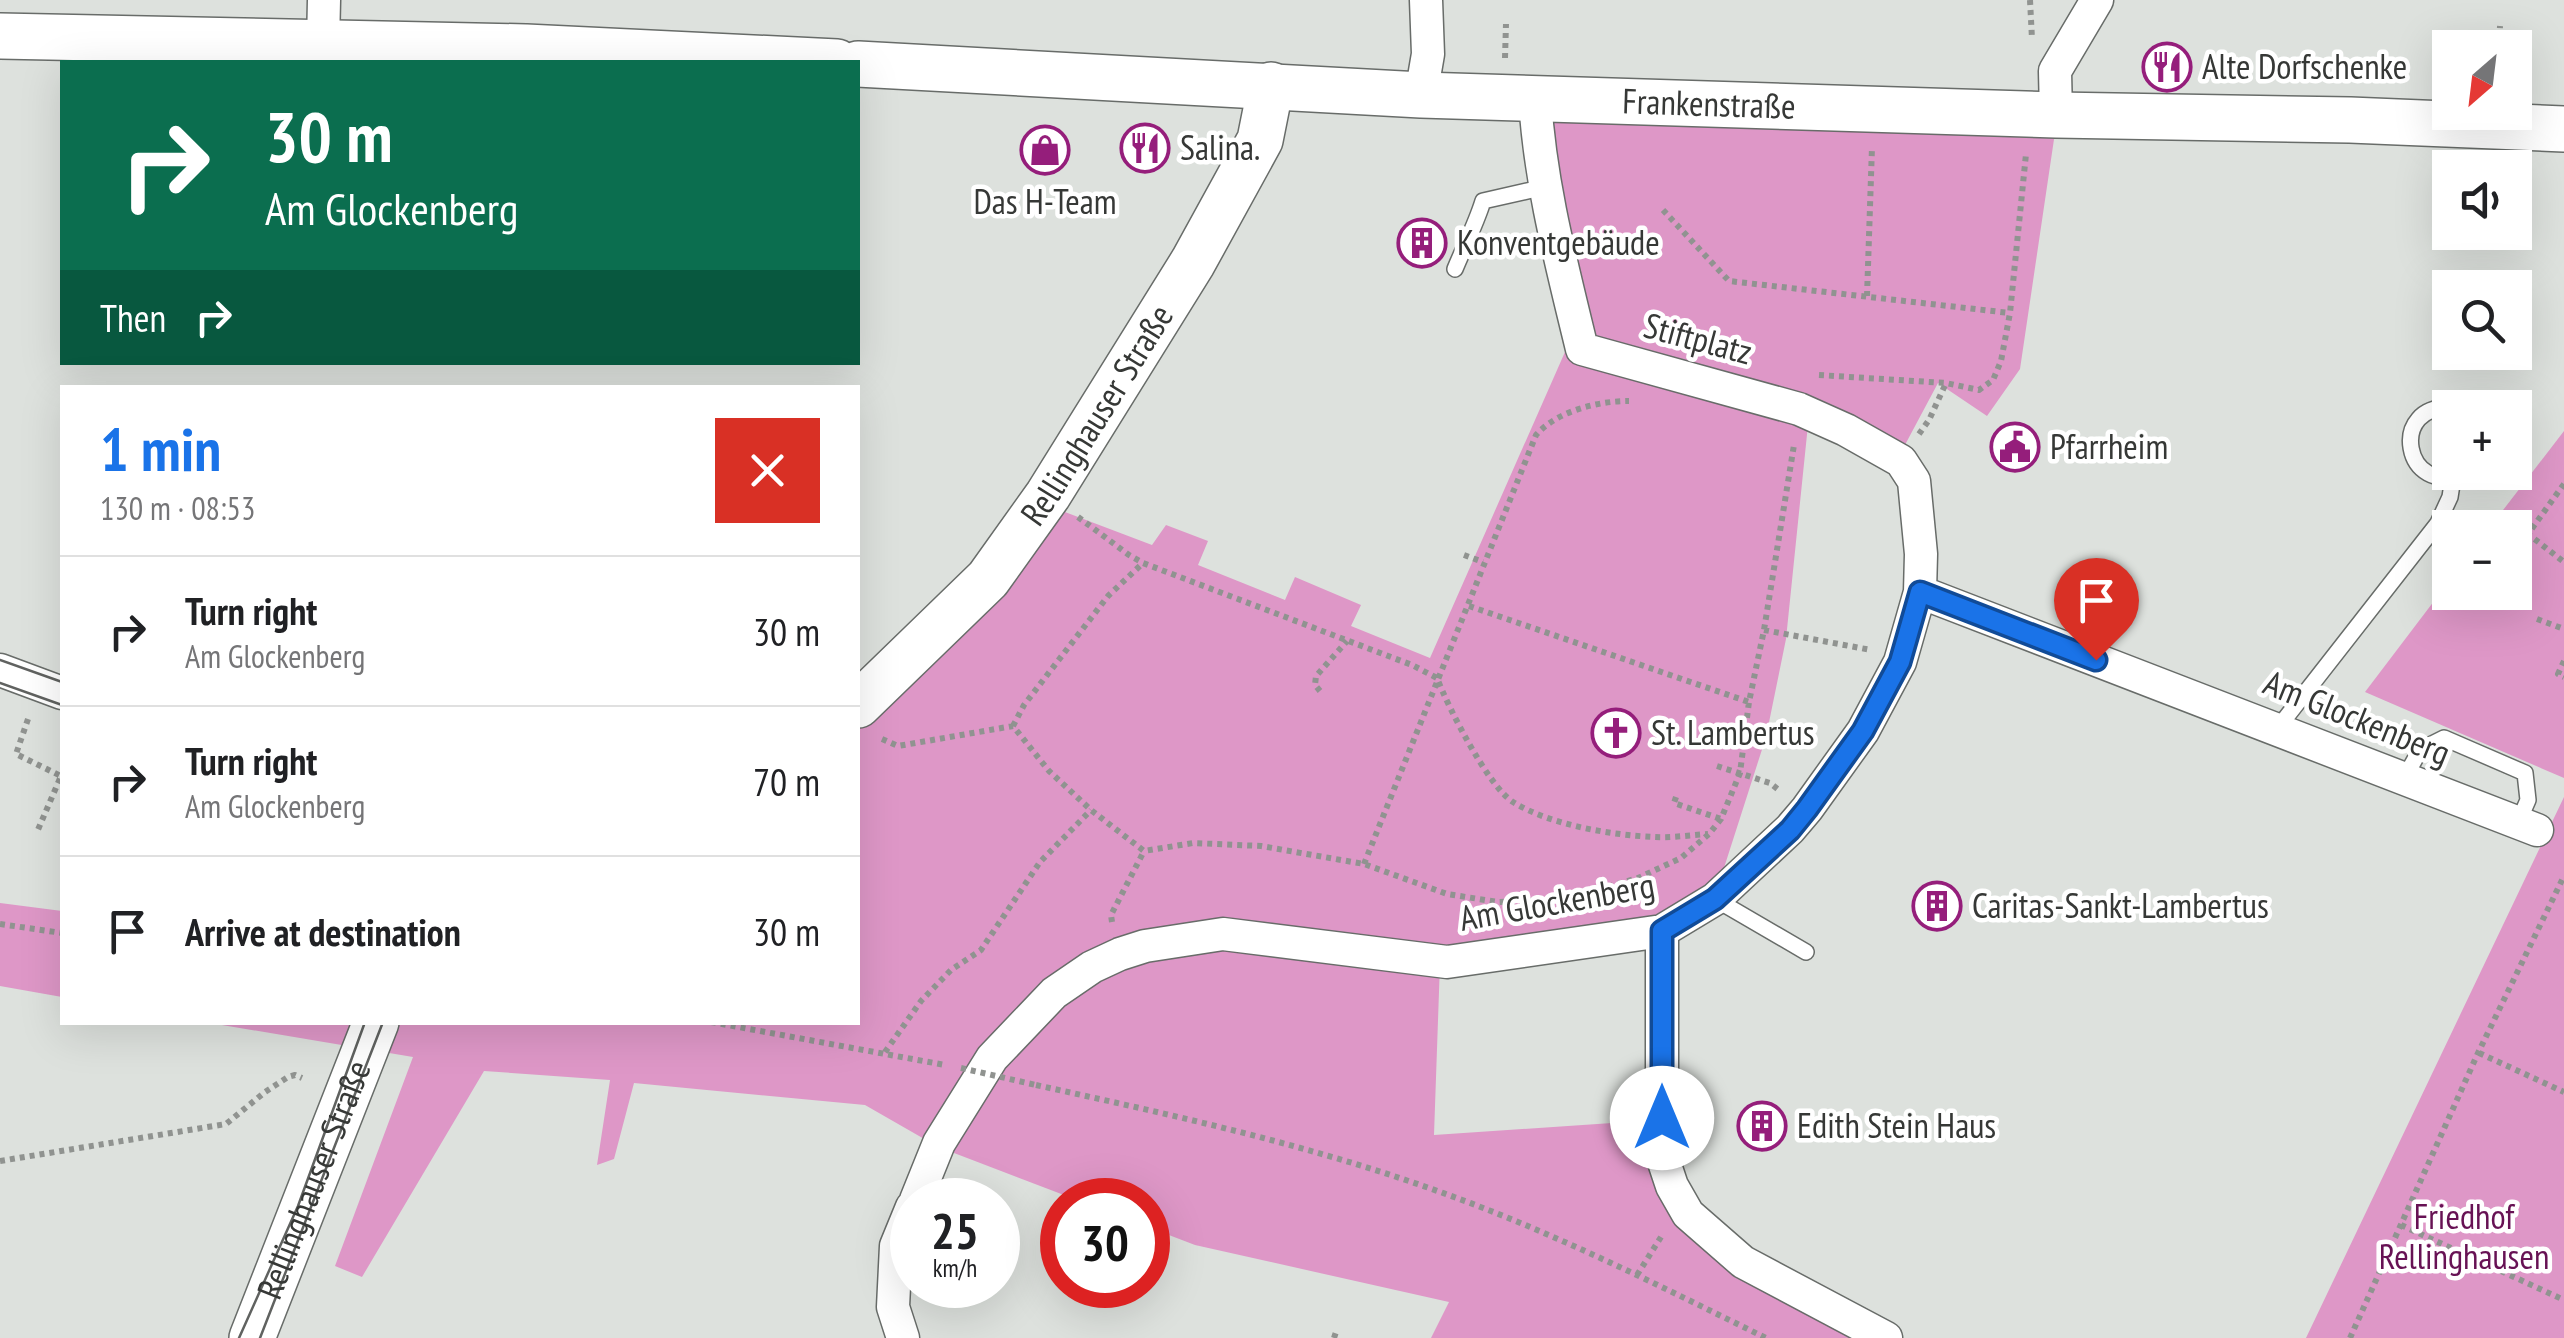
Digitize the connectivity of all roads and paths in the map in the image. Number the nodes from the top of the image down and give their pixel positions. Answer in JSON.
{"nodes":[{"id":1,"x":1426,"y":0,"type":"edge"},
{"id":2,"x":2096,"y":0,"type":"edge"},
{"id":3,"x":323,"y":22,"type":"edge"},
{"id":4,"x":1506,"y":24,"type":"dead end"},
{"id":5,"x":2500,"y":26,"type":"dead end"},
{"id":6,"x":2500,"y":30,"type":"edge"},
{"id":7,"x":1506,"y":35,"type":"dead end"},
{"id":8,"x":0,"y":36,"type":"edge"},
{"id":9,"x":796,"y":60,"type":"edge"},
{"id":10,"x":860,"y":64,"type":"edge"},
{"id":11,"x":1270,"y":85,"type":"junction"},
{"id":12,"x":1421,"y":95,"type":"junction"},
{"id":13,"x":1536,"y":99,"type":"junction"},
{"id":14,"x":1874,"y":108,"type":"junction"},
{"id":15,"x":2056,"y":115,"type":"junction"},
{"id":16,"x":2564,"y":129,"type":"edge"},
{"id":17,"x":1545,"y":187,"type":"junction"},
{"id":18,"x":2023,"y":187,"type":"dead end"},
{"id":19,"x":1663,"y":210,"type":"dead end"},
{"id":20,"x":1455,"y":270,"type":"dead end"},
{"id":21,"x":1867,"y":296,"type":"junction"},
{"id":22,"x":2010,"y":313,"type":"junction"},
{"id":23,"x":1946,"y":383,"type":"junction"},
{"id":24,"x":1760,"y":396,"type":"junction"},
{"id":25,"x":1644,"y":405,"type":"dead end"},
{"id":26,"x":1799,"y":409,"type":"junction"},
{"id":27,"x":2432,"y":410,"type":"edge"},
{"id":28,"x":1929,"y":420,"type":"dead end"},
{"id":29,"x":2432,"y":476,"type":"edge"},
{"id":30,"x":2564,"y":484,"type":"edge"},
{"id":31,"x":2453,"y":490,"type":"edge"},
{"id":32,"x":1087,"y":524,"type":"dead end"},
{"id":33,"x":1464,"y":555,"type":"dead end"},
{"id":34,"x":1483,"y":562,"type":"junction"},
{"id":35,"x":2564,"y":562,"type":"edge"},
{"id":36,"x":1143,"y":563,"type":"junction"},
{"id":37,"x":1920,"y":592,"type":"junction"},
{"id":38,"x":1468,"y":606,"type":"junction"},
{"id":39,"x":2537,"y":619,"type":"dead end"},
{"id":40,"x":1764,"y":630,"type":"junction"},
{"id":41,"x":2564,"y":630,"type":"edge"},
{"id":42,"x":1348,"y":640,"type":"junction"},
{"id":43,"x":2564,"y":661,"type":"edge"},
{"id":44,"x":1900,"y":662,"type":"junction"},
{"id":45,"x":0,"y":670,"type":"edge"},
{"id":46,"x":2564,"y":677,"type":"edge"},
{"id":47,"x":1437,"y":678,"type":"junction"},
{"id":48,"x":51,"y":689,"type":"edge"},
{"id":49,"x":1320,"y":691,"type":"dead end"},
{"id":50,"x":1749,"y":702,"type":"junction"},
{"id":51,"x":864,"y":720,"type":"edge"},
{"id":52,"x":1013,"y":726,"type":"junction"},
{"id":53,"x":2278,"y":728,"type":"junction"},
{"id":54,"x":1717,"y":766,"type":"dead end"},
{"id":55,"x":1740,"y":773,"type":"junction"},
{"id":56,"x":2404,"y":780,"type":"junction"},
{"id":57,"x":1770,"y":783,"type":"dead end"},
{"id":58,"x":1676,"y":797,"type":"dead end"},
{"id":59,"x":1091,"y":810,"type":"junction"},
{"id":60,"x":1720,"y":819,"type":"junction"},
{"id":61,"x":2527,"y":827,"type":"joint"},
{"id":62,"x":37,"y":832,"type":"dead end"},
{"id":63,"x":1709,"y":834,"type":"junction"},
{"id":64,"x":1144,"y":852,"type":"junction"},
{"id":65,"x":1364,"y":864,"type":"junction"},
{"id":66,"x":2564,"y":876,"type":"edge"},
{"id":67,"x":1715,"y":899,"type":"junction"},
{"id":68,"x":1110,"y":915,"type":"dead end"},
{"id":69,"x":0,"y":924,"type":"edge"},
{"id":70,"x":1662,"y":931,"type":"junction"},
{"id":71,"x":60,"y":933,"type":"edge"},
{"id":72,"x":1806,"y":952,"type":"dead end"},
{"id":73,"x":375,"y":1025,"type":"edge"},
{"id":74,"x":729,"y":1025,"type":"edge"},
{"id":75,"x":885,"y":1052,"type":"junction"},
{"id":76,"x":2478,"y":1053,"type":"junction"},
{"id":77,"x":302,"y":1078,"type":"dead end"},
{"id":78,"x":2564,"y":1092,"type":"edge"},
{"id":79,"x":0,"y":1161,"type":"edge"},
{"id":80,"x":925,"y":1178,"type":"edge"},
{"id":81,"x":2401,"y":1225,"type":"junction"},
{"id":82,"x":2564,"y":1300,"type":"edge"},
{"id":83,"x":893,"y":1308,"type":"edge"},
{"id":84,"x":1337,"y":1329,"type":"dead end"},
{"id":85,"x":252,"y":1338,"type":"edge"},
{"id":86,"x":903,"y":1338,"type":"edge"},
{"id":87,"x":1334,"y":1338,"type":"edge"},
{"id":88,"x":1766,"y":1338,"type":"edge"},
{"id":89,"x":1886,"y":1338,"type":"edge"},
{"id":90,"x":2350,"y":1338,"type":"edge"}],
"edges":[{"from":1,"to":12,"type":"street"},
{"from":2,"to":15,"type":"street"},
{"from":3,"to":8,"type":"main road"},
{"from":3,"to":9,"type":"main road"},
{"from":4,"to":7,"type":"path"},
{"from":5,"to":6,"type":"path"},
{"from":10,"to":11,"type":"main road","name":"Frankenstraße"},
{"from":11,"to":12,"type":"main road","name":"Frankenstraße"},
{"from":11,"to":51,"type":"main road","name":"Rellinghauser Straße"},
{"from":12,"to":13,"type":"main road","name":"Frankenstraße"},
{"from":13,"to":14,"type":"main road","name":"Frankenstraße"},
{"from":13,"to":17,"type":"street","name":"Stiftplatz"},
{"from":14,"to":15,"type":"main road","name":"Frankenstraße"},
{"from":14,"to":21,"type":"path"},
{"from":15,"to":16,"type":"main road","name":"Frankenstraße"},
{"from":17,"to":20,"type":"lane"},
{"from":17,"to":24,"type":"street","name":"Stiftplatz"},
{"from":18,"to":22,"type":"path"},
{"from":19,"to":21,"type":"path"},
{"from":21,"to":22,"type":"path"},
{"from":22,"to":23,"type":"path"},
{"from":23,"to":24,"type":"path"},
{"from":23,"to":28,"type":"path"},
{"from":24,"to":26,"type":"street","name":"Stiftplatz"},
{"from":25,"to":34,"type":"path"},
{"from":26,"to":37,"type":"street","name":"Stiftplatz"},
{"from":26,"to":40,"type":"path"},
{"from":27,"to":29,"type":"lane"},
{"from":30,"to":35,"type":"path"},
{"from":31,"to":53,"type":"lane"},
{"from":32,"to":36,"type":"path"},
{"from":33,"to":34,"type":"path"},
{"from":34,"to":38,"type":"path"},
{"from":36,"to":42,"type":"path"},
{"from":36,"to":52,"type":"path"},
{"from":37,"to":44,"type":"street","name":"Am Glockenberg"},
{"from":37,"to":53,"type":"street","name":"Am Glockenberg"},
{"from":38,"to":47,"type":"path"},
{"from":38,"to":50,"type":"path"},
{"from":39,"to":41,"type":"path"},
{"from":40,"to":44,"type":"path"},
{"from":40,"to":50,"type":"path"},
{"from":42,"to":47,"type":"path"},
{"from":42,"to":49,"type":"path"},
{"from":43,"to":46,"type":"path"},
{"from":44,"to":67,"type":"street","name":"Am Glockenberg"},
{"from":45,"to":48,"type":"street"},
{"from":47,"to":63,"type":"path"},
{"from":47,"to":65,"type":"path"},
{"from":48,"to":62,"type":"path"},
{"from":50,"to":55,"type":"path"},
{"from":51,"to":52,"type":"path"},
{"from":52,"to":59,"type":"path"},
{"from":53,"to":56,"type":"street","name":"Am Glockenberg"},
{"from":54,"to":55,"type":"path"},
{"from":55,"to":57,"type":"path"},
{"from":55,"to":60,"type":"path"},
{"from":56,"to":61,"type":"street","name":"Am Glockenberg"},
{"from":56,"to":61,"type":"lane"},
{"from":58,"to":60,"type":"path"},
{"from":59,"to":64,"type":"path"},
{"from":59,"to":75,"type":"path"},
{"from":60,"to":63,"type":"path"},
{"from":63,"to":65,"type":"path"},
{"from":64,"to":65,"type":"path"},
{"from":64,"to":68,"type":"path"},
{"from":66,"to":76,"type":"path"},
{"from":67,"to":70,"type":"street","name":"Am Glockenberg"},
{"from":67,"to":72,"type":"lane"},
{"from":69,"to":71,"type":"path"},
{"from":70,"to":80,"type":"street","name":"Am Glockenberg"},
{"from":70,"to":89,"type":"street"},
{"from":73,"to":85,"type":"main road","name":"Rellinghauser Straße"},
{"from":74,"to":75,"type":"path"},
{"from":75,"to":88,"type":"path","bridge":true},
{"from":76,"to":78,"type":"path"},
{"from":76,"to":81,"type":"path"},
{"from":77,"to":79,"type":"path"},
{"from":81,"to":82,"type":"path"},
{"from":81,"to":90,"type":"path"},
{"from":83,"to":86,"type":"street"},
{"from":84,"to":87,"type":"path"}]}
